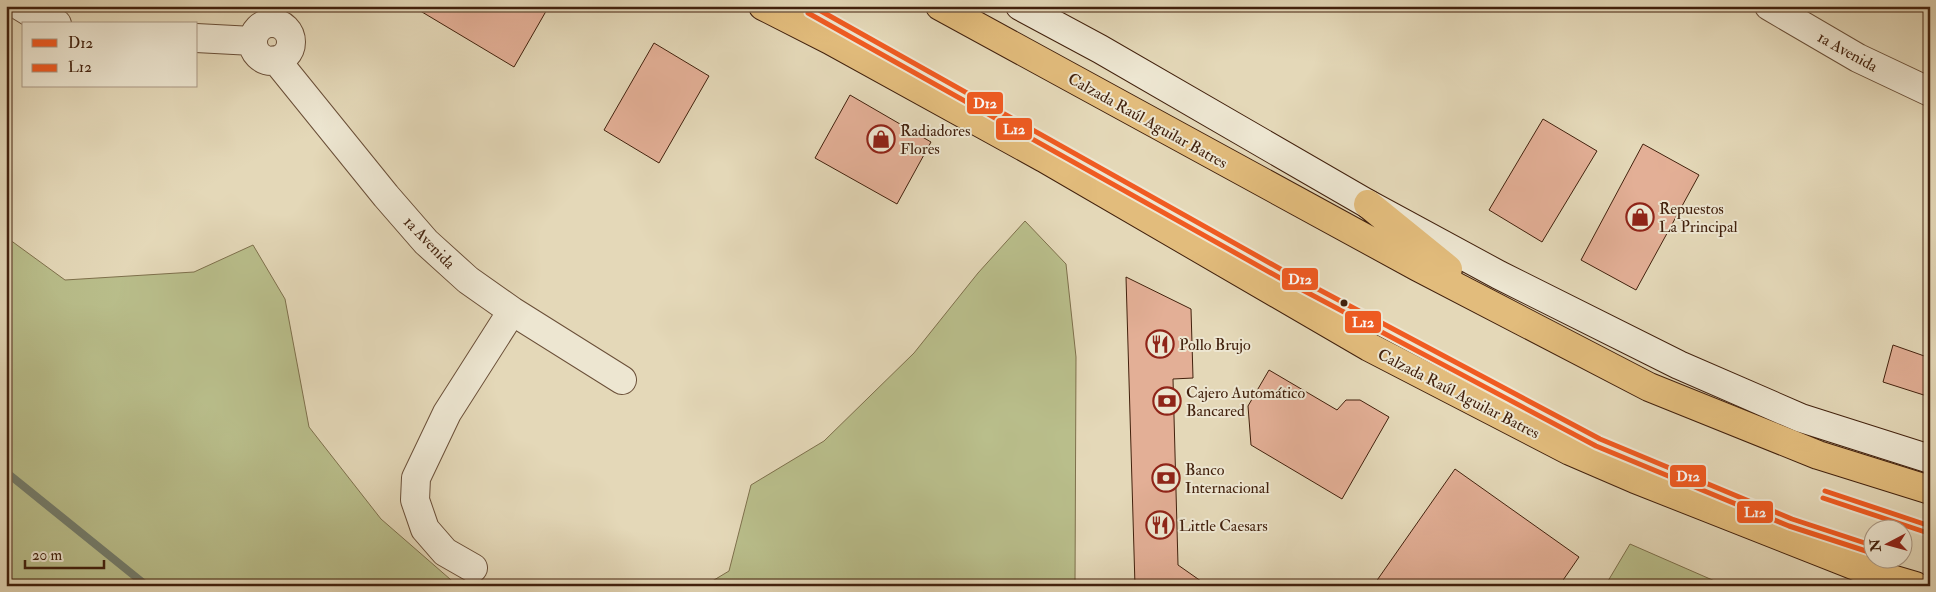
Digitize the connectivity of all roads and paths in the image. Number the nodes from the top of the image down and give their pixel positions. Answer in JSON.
{"nodes":[{"id":1,"x":20,"y":6,"type":"edge"},
{"id":2,"x":763,"y":6,"type":"edge"},
{"id":3,"x":940,"y":6,"type":"edge"},
{"id":4,"x":1020,"y":6,"type":"edge"},
{"id":5,"x":1769,"y":6,"type":"edge"},
{"id":6,"x":287,"y":15,"type":"edge"},
{"id":7,"x":52,"y":22,"type":"edge"},
{"id":8,"x":198,"y":38,"type":"edge"},
{"id":9,"x":253,"y":41,"type":"junction"},
{"id":10,"x":276,"y":60,"type":"junction"},
{"id":11,"x":1930,"y":92,"type":"edge"},
{"id":12,"x":1368,"y":204,"type":"junction"},
{"id":13,"x":1500,"y":310,"type":"junction"},
{"id":14,"x":512,"y":311,"type":"junction"},
{"id":15,"x":622,"y":380,"type":"dead end"},
{"id":16,"x":1930,"y":459,"type":"edge"},
{"id":17,"x":1930,"y":490,"type":"edge"},
{"id":18,"x":473,"y":568,"type":"dead end"},
{"id":19,"x":1915,"y":586,"type":"edge"}],
"edges":[{"from":1,"to":7,"type":"street"},
{"from":2,"to":19,"type":"highway","name":"Calzada Raúl Aguilar Batres"},
{"from":3,"to":13,"type":"highway","name":"Calzada Raúl Aguilar Batres"},
{"from":4,"to":12,"type":"street"},
{"from":5,"to":11,"type":"street","name":"1a Avenida"},
{"from":6,"to":9,"type":"street"},
{"from":6,"to":10,"type":"street"},
{"from":8,"to":9,"type":"street"},
{"from":9,"to":10,"type":"street"},
{"from":10,"to":14,"type":"street","name":"1a Avenida"},
{"from":12,"to":13,"type":"highway"},
{"from":12,"to":16,"type":"street"},
{"from":13,"to":17,"type":"highway","name":"Calzada Raúl Aguilar Batres"},
{"from":14,"to":15,"type":"street","name":"1a Avenida"},
{"from":14,"to":18,"type":"street"}]}
